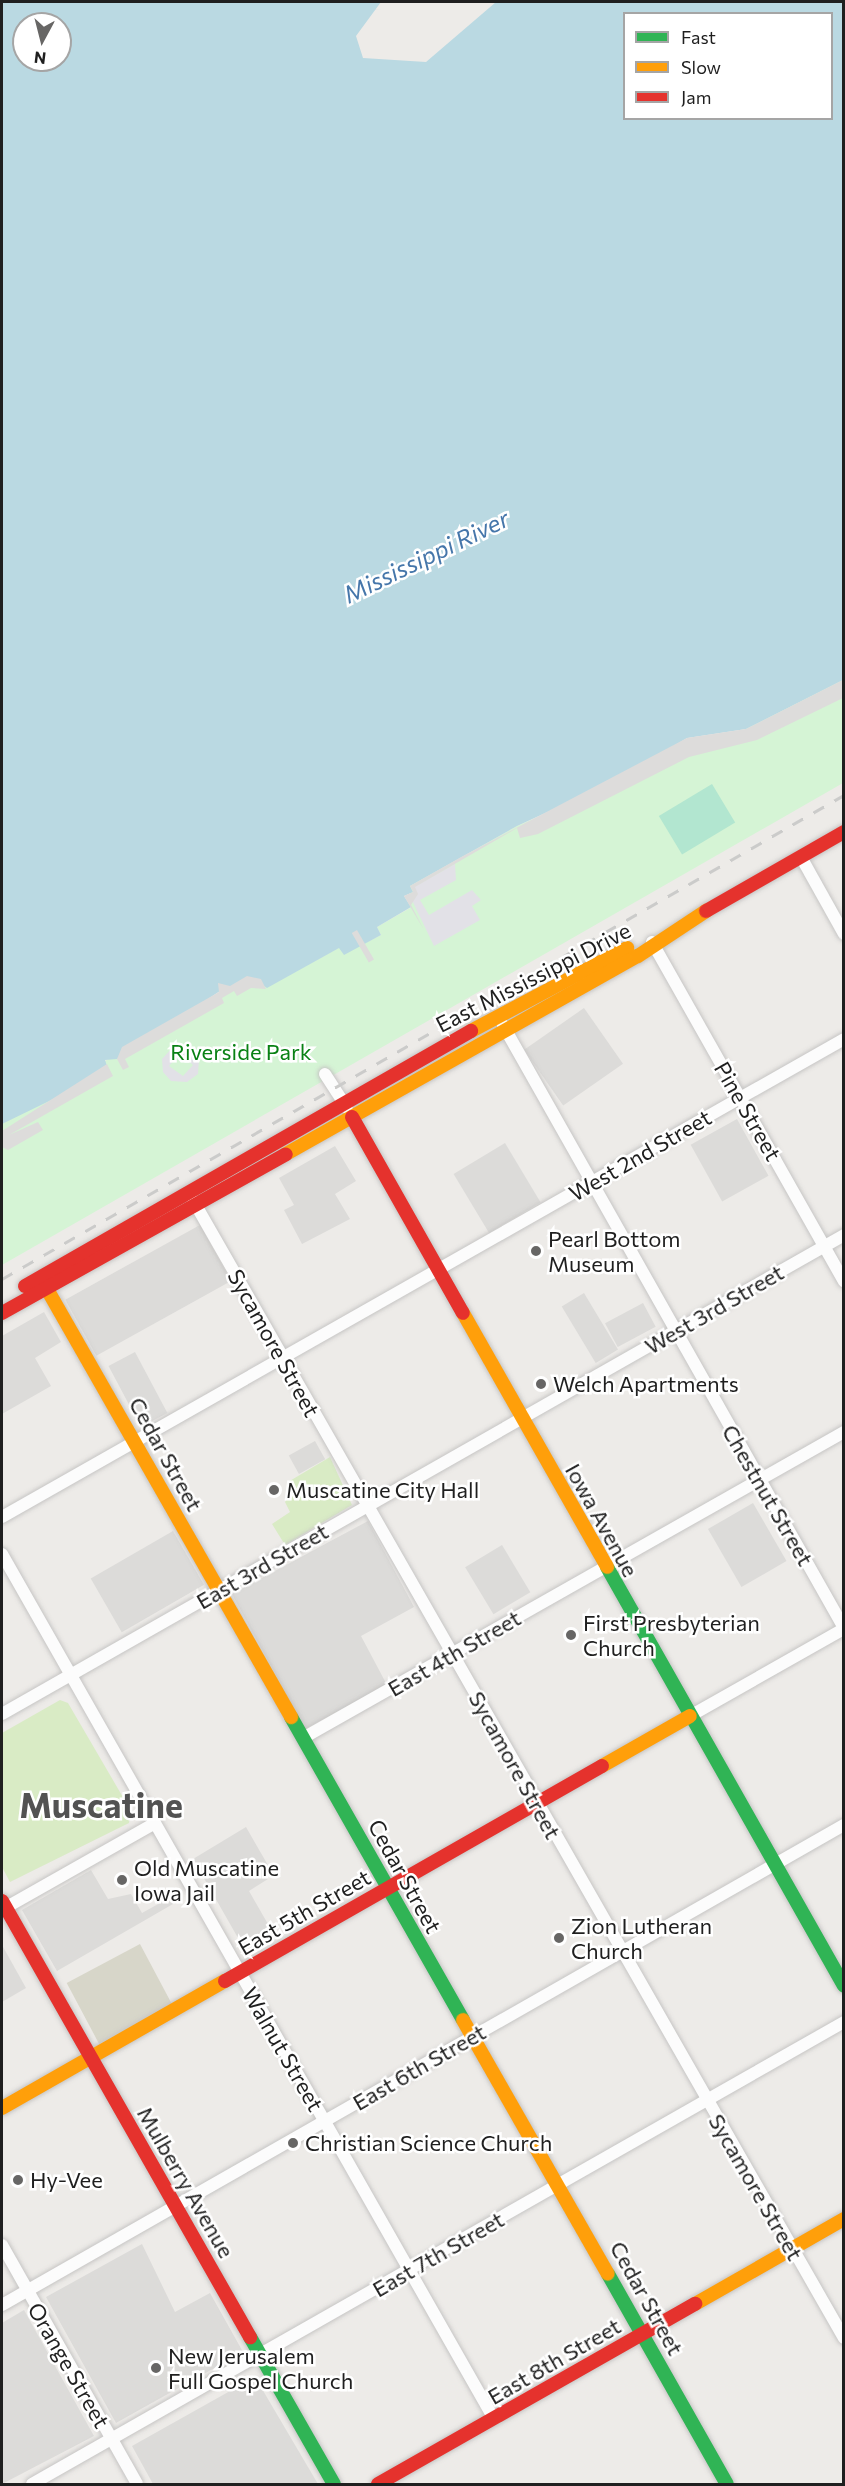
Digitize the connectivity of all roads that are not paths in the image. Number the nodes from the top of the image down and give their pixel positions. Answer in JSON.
{"nodes":[{"id":1,"x":843,"y":832,"type":"edge"},
{"id":2,"x":801,"y":857,"type":"junction"},
{"id":3,"x":843,"y":934,"type":"edge"},
{"id":4,"x":652,"y":942,"type":"junction"},
{"id":5,"x":498,"y":1016,"type":"junction"},
{"id":6,"x":506,"y":1031,"type":"junction"},
{"id":7,"x":843,"y":1039,"type":"edge"},
{"id":8,"x":325,"y":1074,"type":"dead end"},
{"id":9,"x":740,"y":1098,"type":"junction"},
{"id":10,"x":343,"y":1103,"type":"junction"},
{"id":11,"x":352,"y":1117,"type":"junction"},
{"id":12,"x":591,"y":1183,"type":"junction"},
{"id":13,"x":188,"y":1191,"type":"junction"},
{"id":14,"x":197,"y":1208,"type":"junction"},
{"id":15,"x":843,"y":1235,"type":"edge"},
{"id":16,"x":824,"y":1247,"type":"junction"},
{"id":17,"x":436,"y":1270,"type":"junction"},
{"id":18,"x":843,"y":1281,"type":"edge"},
{"id":19,"x":47,"y":1289,"type":"junction"},
{"id":20,"x":2,"y":1300,"type":"edge"},
{"id":21,"x":2,"y":1313,"type":"edge"},
{"id":22,"x":675,"y":1331,"type":"junction"},
{"id":23,"x":283,"y":1358,"type":"junction"},
{"id":24,"x":522,"y":1418,"type":"junction"},
{"id":25,"x":843,"y":1432,"type":"edge"},
{"id":26,"x":134,"y":1441,"type":"junction"},
{"id":27,"x":759,"y":1480,"type":"junction"},
{"id":28,"x":368,"y":1507,"type":"junction"},
{"id":29,"x":2,"y":1517,"type":"edge"},
{"id":30,"x":2,"y":1554,"type":"edge"},
{"id":31,"x":604,"y":1567,"type":"junction"},
{"id":32,"x":219,"y":1590,"type":"junction"},
{"id":33,"x":843,"y":1629,"type":"edge"},
{"id":34,"x":452,"y":1653,"type":"junction"},
{"id":35,"x":70,"y":1675,"type":"junction"},
{"id":36,"x":2,"y":1714,"type":"edge"},
{"id":37,"x":690,"y":1716,"type":"junction"},
{"id":38,"x":303,"y":1738,"type":"junction"},
{"id":39,"x":537,"y":1803,"type":"junction"},
{"id":40,"x":155,"y":1823,"type":"junction"},
{"id":41,"x":843,"y":1825,"type":"edge"},
{"id":42,"x":775,"y":1864,"type":"junction"},
{"id":43,"x":388,"y":1889,"type":"junction"},
{"id":44,"x":3,"y":1905,"type":"edge"},
{"id":45,"x":622,"y":1951,"type":"junction"},
{"id":46,"x":240,"y":1973,"type":"junction"},
{"id":47,"x":843,"y":1986,"type":"edge"},
{"id":48,"x":843,"y":2022,"type":"edge"},
{"id":49,"x":473,"y":2037,"type":"junction"},
{"id":50,"x":91,"y":2058,"type":"junction"},
{"id":51,"x":706,"y":2100,"type":"junction"},
{"id":52,"x":2,"y":2108,"type":"edge"},
{"id":53,"x":324,"y":2121,"type":"junction"},
{"id":54,"x":558,"y":2184,"type":"junction"},
{"id":55,"x":176,"y":2208,"type":"junction"},
{"id":56,"x":843,"y":2219,"type":"edge"},
{"id":57,"x":2,"y":2245,"type":"edge"},
{"id":58,"x":791,"y":2249,"type":"junction"},
{"id":59,"x":409,"y":2270,"type":"junction"},
{"id":60,"x":27,"y":2291,"type":"junction"},
{"id":61,"x":2,"y":2305,"type":"edge"},
{"id":62,"x":643,"y":2334,"type":"junction"},
{"id":63,"x":843,"y":2338,"type":"edge"},
{"id":64,"x":261,"y":2354,"type":"junction"},
{"id":65,"x":494,"y":2419,"type":"junction"},
{"id":66,"x":111,"y":2440,"type":"junction"},
{"id":67,"x":32,"y":2484,"type":"edge"},
{"id":68,"x":137,"y":2484,"type":"edge"},
{"id":69,"x":334,"y":2484,"type":"edge"},
{"id":70,"x":378,"y":2484,"type":"edge"},
{"id":71,"x":727,"y":2484,"type":"edge"}],
"edges":[{"from":1,"to":2,"type":"main road"},
{"from":2,"to":3,"type":"street"},
{"from":2,"to":4,"type":"main road"},
{"from":4,"to":5,"type":"main road","name":"East Mississippi Drive"},
{"from":4,"to":6,"type":"main road","name":"East Mississippi Drive"},
{"from":4,"to":9,"type":"street","name":"Pine Street"},
{"from":5,"to":6,"type":"street","name":"Chestnut Street"},
{"from":5,"to":10,"type":"main road","name":"East Mississippi Drive"},
{"from":6,"to":11,"type":"main road","name":"East Mississippi Drive"},
{"from":6,"to":12,"type":"street","name":"Chestnut Street"},
{"from":7,"to":9,"type":"street","name":"West 2nd Street"},
{"from":8,"to":10,"type":"street","name":"Iowa Avenue"},
{"from":9,"to":12,"type":"street","name":"West 2nd Street"},
{"from":9,"to":16,"type":"street","name":"Pine Street"},
{"from":10,"to":11,"type":"street","name":"Iowa Avenue"},
{"from":10,"to":13,"type":"main road","name":"East Mississippi Drive"},
{"from":11,"to":14,"type":"main road","name":"East Mississippi Drive"},
{"from":11,"to":17,"type":"main road","name":"Iowa Avenue"},
{"from":12,"to":17,"type":"street","name":"West 2nd Street"},
{"from":12,"to":22,"type":"street","name":"Chestnut Street"},
{"from":13,"to":14,"type":"street","name":"Sycamore Street"},
{"from":13,"to":20,"type":"main road","name":"East Mississippi Drive"},
{"from":14,"to":19,"type":"main road","name":"East Mississippi Drive"},
{"from":14,"to":23,"type":"street","name":"Sycamore Street"},
{"from":15,"to":16,"type":"street","name":"West 3rd Street"},
{"from":16,"to":18,"type":"street","name":"Pine Street"},
{"from":16,"to":22,"type":"street","name":"West 3rd Street"},
{"from":17,"to":23,"type":"street","name":"West 2nd Street"},
{"from":17,"to":24,"type":"main road","name":"Iowa Avenue"},
{"from":19,"to":21,"type":"main road","name":"East Mississippi Drive"},
{"from":19,"to":26,"type":"main road","name":"Cedar Street"},
{"from":22,"to":24,"type":"street","name":"West 3rd Street"},
{"from":22,"to":27,"type":"street","name":"Chestnut Street"},
{"from":23,"to":26,"type":"street","name":"West 2nd Street"},
{"from":23,"to":28,"type":"street","name":"Sycamore Street"},
{"from":24,"to":28,"type":"street","name":"East 3rd Street"},
{"from":24,"to":31,"type":"main road","name":"Iowa Avenue"},
{"from":25,"to":27,"type":"street","name":"East 4th Street"},
{"from":26,"to":29,"type":"street","name":"West 2nd Street"},
{"from":26,"to":32,"type":"main road","name":"Cedar Street"},
{"from":27,"to":31,"type":"street","name":"East 4th Street"},
{"from":27,"to":33,"type":"street","name":"Chestnut Street"},
{"from":28,"to":32,"type":"street","name":"East 3rd Street"},
{"from":28,"to":34,"type":"street","name":"Sycamore Street"},
{"from":30,"to":35,"type":"street","name":"Walnut Street"},
{"from":31,"to":34,"type":"street","name":"East 4th Street"},
{"from":31,"to":37,"type":"main road","name":"Iowa Avenue"},
{"from":32,"to":35,"type":"street","name":"East 3rd Street"},
{"from":32,"to":38,"type":"main road","name":"Cedar Street"},
{"from":33,"to":37,"type":"street"},
{"from":34,"to":38,"type":"street","name":"East 4th Street"},
{"from":34,"to":39,"type":"street","name":"Sycamore Street"},
{"from":35,"to":36,"type":"street","name":"East 3rd Street"},
{"from":35,"to":40,"type":"street","name":"Walnut Street"},
{"from":37,"to":39,"type":"main road","name":"East 5th Street"},
{"from":37,"to":42,"type":"main road","name":"Iowa Avenue"},
{"from":38,"to":43,"type":"main road","name":"Cedar Street"},
{"from":39,"to":43,"type":"main road","name":"East 5th Street"},
{"from":39,"to":45,"type":"street","name":"Sycamore Street"},
{"from":40,"to":44,"type":"street"},
{"from":40,"to":46,"type":"street","name":"Walnut Street"},
{"from":41,"to":42,"type":"street","name":"East 6th Street"},
{"from":42,"to":45,"type":"street","name":"East 6th Street"},
{"from":42,"to":47,"type":"main road","name":"Iowa Avenue"},
{"from":43,"to":46,"type":"main road","name":"East 5th Street"},
{"from":43,"to":49,"type":"main road","name":"Cedar Street"},
{"from":44,"to":50,"type":"main road","name":"Mulberry Avenue"},
{"from":45,"to":49,"type":"street","name":"East 6th Street"},
{"from":45,"to":51,"type":"street","name":"Sycamore Street"},
{"from":46,"to":50,"type":"main road","name":"East 5th Street"},
{"from":46,"to":53,"type":"street","name":"Walnut Street"},
{"from":48,"to":51,"type":"street","name":"East 7th Street"},
{"from":49,"to":53,"type":"street","name":"East 6th Street"},
{"from":49,"to":54,"type":"main road","name":"Cedar Street"},
{"from":50,"to":52,"type":"main road","name":"East 5th Street"},
{"from":50,"to":55,"type":"main road","name":"Mulberry Avenue"},
{"from":51,"to":54,"type":"street","name":"East 7th Street"},
{"from":51,"to":58,"type":"street","name":"Sycamore Street"},
{"from":53,"to":55,"type":"street","name":"East 6th Street"},
{"from":53,"to":59,"type":"street","name":"Walnut Street"},
{"from":54,"to":59,"type":"street","name":"East 7th Street"},
{"from":54,"to":62,"type":"main road","name":"Cedar Street"},
{"from":55,"to":60,"type":"street","name":"East 6th Street"},
{"from":55,"to":64,"type":"main road","name":"Mulberry Avenue"},
{"from":56,"to":58,"type":"main road","name":"East 8th Street"},
{"from":57,"to":60,"type":"street","name":"Orange Street"},
{"from":58,"to":62,"type":"main road","name":"East 8th Street"},
{"from":58,"to":63,"type":"street","name":"Sycamore Street"},
{"from":59,"to":64,"type":"street","name":"East 7th Street"},
{"from":59,"to":65,"type":"street","name":"Walnut Street"},
{"from":60,"to":61,"type":"street","name":"East 6th Street"},
{"from":60,"to":66,"type":"street","name":"Orange Street"},
{"from":62,"to":65,"type":"main road","name":"East 8th Street"},
{"from":62,"to":71,"type":"main road","name":"Cedar Street"},
{"from":64,"to":66,"type":"street","name":"East 7th Street"},
{"from":64,"to":69,"type":"main road","name":"Mulberry Avenue"},
{"from":65,"to":70,"type":"main road","name":"East 8th Street"},
{"from":66,"to":67,"type":"street","name":"East 7th Street"},
{"from":66,"to":68,"type":"street","name":"Orange Street"}]}
